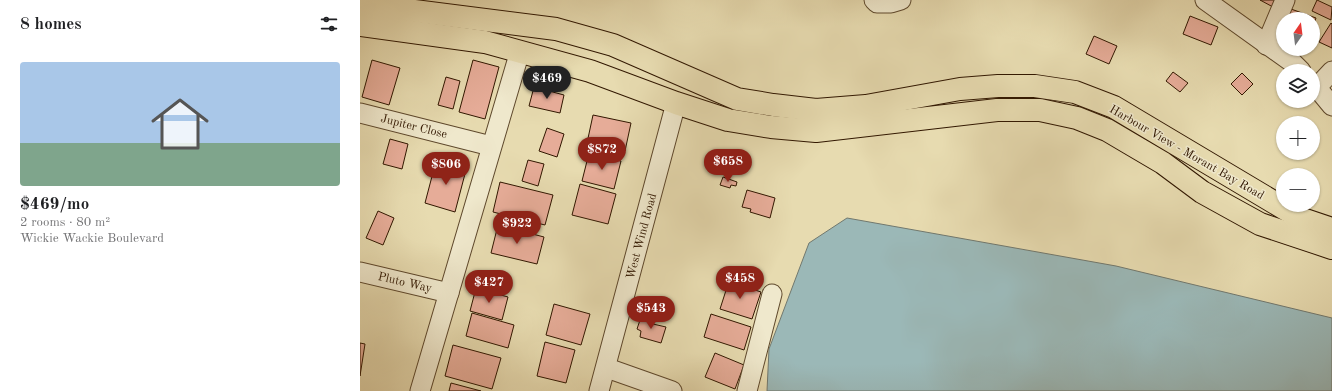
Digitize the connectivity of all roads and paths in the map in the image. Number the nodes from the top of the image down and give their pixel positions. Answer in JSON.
{"nodes":[{"id":1,"x":874,"y":0,"type":"edge"},
{"id":2,"x":901,"y":0,"type":"edge"},
{"id":3,"x":1205,"y":0,"type":"edge"},
{"id":4,"x":1285,"y":0,"type":"edge"},
{"id":5,"x":360,"y":4,"type":"edge"},
{"id":6,"x":360,"y":24,"type":"edge"},
{"id":7,"x":1266,"y":45,"type":"junction"},
{"id":8,"x":520,"y":51,"type":"junction"},
{"id":9,"x":1294,"y":64,"type":"edge"},
{"id":10,"x":1332,"y":71,"type":"edge"},
{"id":11,"x":1320,"y":81,"type":"edge"},
{"id":12,"x":1320,"y":91,"type":"edge"},
{"id":13,"x":676,"y":104,"type":"junction"},
{"id":14,"x":1332,"y":106,"type":"edge"},
{"id":15,"x":360,"y":113,"type":"edge"},
{"id":16,"x":491,"y":146,"type":"junction"},
{"id":17,"x":1332,"y":228,"type":"edge"},
{"id":18,"x":1332,"y":248,"type":"edge"},
{"id":19,"x":360,"y":272,"type":"edge"},
{"id":20,"x":450,"y":293,"type":"junction"},
{"id":21,"x":772,"y":294,"type":"dead end"},
{"id":22,"x":606,"y":368,"type":"junction"},
{"id":23,"x":420,"y":391,"type":"edge"},
{"id":24,"x":599,"y":391,"type":"edge"},
{"id":25,"x":672,"y":391,"type":"edge"},
{"id":26,"x":747,"y":391,"type":"edge"}],
"edges":[{"from":1,"to":2,"type":"street"},
{"from":3,"to":7,"type":"street"},
{"from":4,"to":7,"type":"street"},
{"from":5,"to":17,"type":"highway","name":"Harbour View - Morant Bay Road"},
{"from":6,"to":8,"type":"highway","name":"Harbour View - Morant Bay Road"},
{"from":7,"to":9,"type":"street"},
{"from":8,"to":13,"type":"highway","name":"Harbour View - Morant Bay Road"},
{"from":8,"to":16,"type":"street"},
{"from":10,"to":11,"type":"street"},
{"from":12,"to":14,"type":"street"},
{"from":13,"to":18,"type":"highway","name":"Harbour View - Morant Bay Road"},
{"from":13,"to":22,"type":"street","name":"West Wind Road"},
{"from":15,"to":16,"type":"street","name":"Jupiter Close"},
{"from":16,"to":20,"type":"street"},
{"from":19,"to":20,"type":"street","name":"Pluto Way"},
{"from":20,"to":23,"type":"street"},
{"from":21,"to":26,"type":"street"},
{"from":22,"to":24,"type":"street","name":"West Wind Road"},
{"from":22,"to":25,"type":"street"}]}
